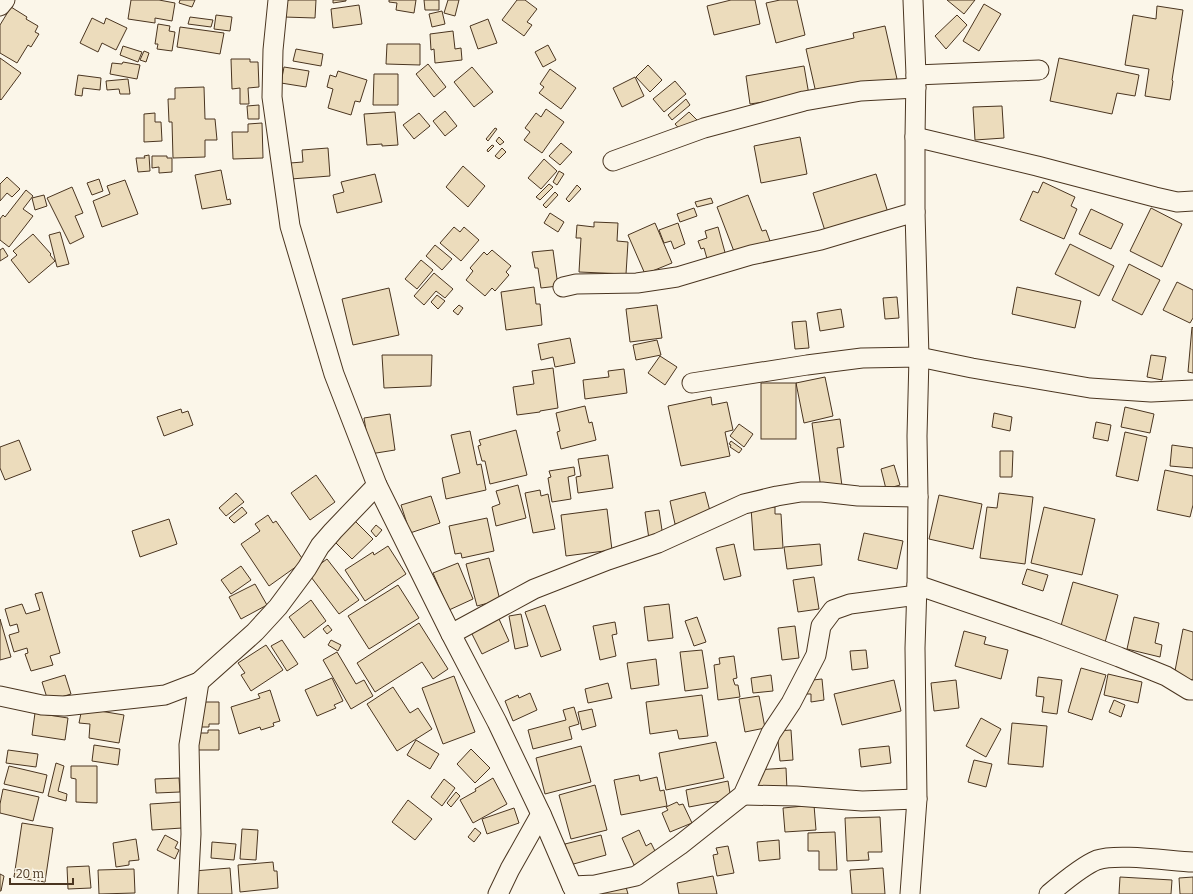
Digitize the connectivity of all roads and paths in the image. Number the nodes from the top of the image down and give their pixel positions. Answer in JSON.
{"nodes":[{"id":1,"x":5,"y":0,"type":"edge"},
{"id":2,"x":278,"y":0,"type":"edge"},
{"id":3,"x":914,"y":0,"type":"edge"},
{"id":4,"x":0,"y":6,"type":"edge"},
{"id":5,"x":1039,"y":70,"type":"dead end"},
{"id":6,"x":916,"y":82,"type":"junction"},
{"id":7,"x":915,"y":138,"type":"junction"},
{"id":8,"x":613,"y":161,"type":"dead end"},
{"id":9,"x":1193,"y":201,"type":"edge"},
{"id":10,"x":915,"y":212,"type":"junction"},
{"id":11,"x":563,"y":287,"type":"dead end"},
{"id":12,"x":919,"y":357,"type":"junction"},
{"id":13,"x":692,"y":383,"type":"dead end"},
{"id":14,"x":1193,"y":390,"type":"edge"},
{"id":15,"x":376,"y":486,"type":"junction"},
{"id":16,"x":918,"y":496,"type":"junction"},
{"id":17,"x":917,"y":590,"type":"junction"},
{"id":18,"x":451,"y":634,"type":"junction"},
{"id":19,"x":199,"y":682,"type":"junction"},
{"id":20,"x":1193,"y":690,"type":"edge"},
{"id":21,"x":0,"y":696,"type":"edge"},
{"id":22,"x":743,"y":795,"type":"junction"},
{"id":23,"x":917,"y":799,"type":"junction"},
{"id":24,"x":541,"y":814,"type":"junction"},
{"id":25,"x":1193,"y":862,"type":"edge"},
{"id":26,"x":574,"y":890,"type":"edge"},
{"id":27,"x":187,"y":894,"type":"edge"},
{"id":28,"x":498,"y":894,"type":"edge"},
{"id":29,"x":910,"y":894,"type":"edge"},
{"id":30,"x":1049,"y":894,"type":"edge"}],
"edges":[{"from":1,"to":4,"type":"street"},
{"from":2,"to":15,"type":"street"},
{"from":3,"to":6,"type":"street"},
{"from":5,"to":6,"type":"street"},
{"from":6,"to":7,"type":"street"},
{"from":6,"to":8,"type":"street"},
{"from":7,"to":9,"type":"street"},
{"from":7,"to":10,"type":"street"},
{"from":10,"to":11,"type":"street"},
{"from":10,"to":12,"type":"street"},
{"from":12,"to":13,"type":"street"},
{"from":12,"to":14,"type":"street"},
{"from":12,"to":16,"type":"street"},
{"from":15,"to":18,"type":"street"},
{"from":15,"to":19,"type":"street"},
{"from":16,"to":17,"type":"street"},
{"from":16,"to":18,"type":"street"},
{"from":17,"to":20,"type":"street"},
{"from":17,"to":22,"type":"street"},
{"from":17,"to":23,"type":"street"},
{"from":18,"to":24,"type":"street"},
{"from":19,"to":21,"type":"street"},
{"from":19,"to":27,"type":"street"},
{"from":22,"to":23,"type":"street"},
{"from":22,"to":26,"type":"street"},
{"from":23,"to":29,"type":"street"},
{"from":24,"to":26,"type":"street"},
{"from":24,"to":28,"type":"street"},
{"from":25,"to":30,"type":"street"}]}
